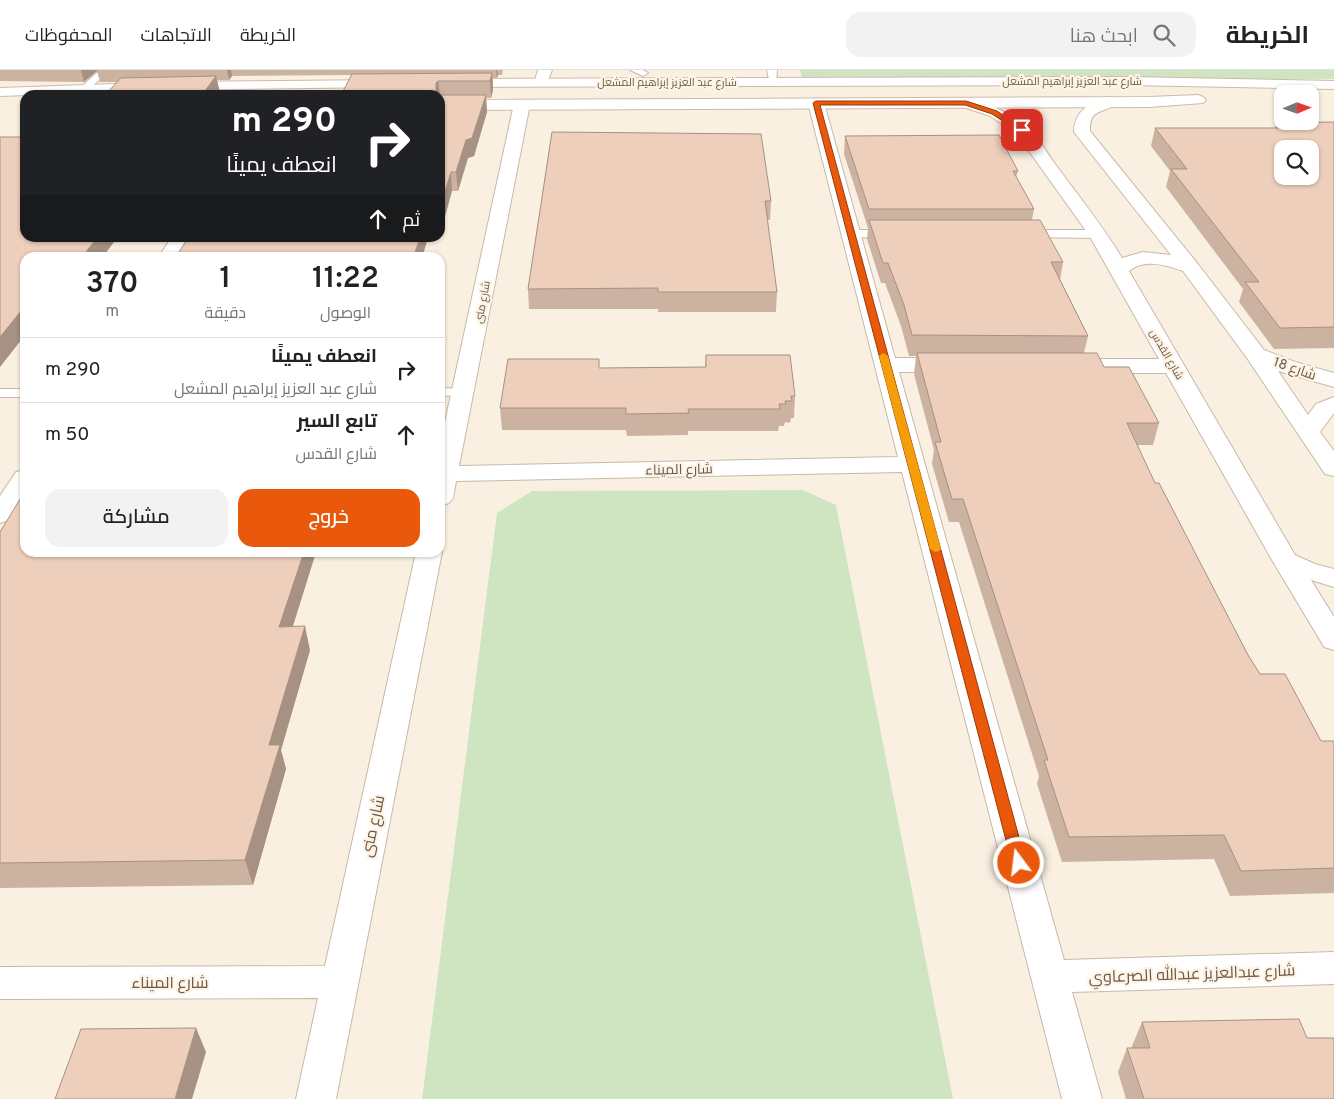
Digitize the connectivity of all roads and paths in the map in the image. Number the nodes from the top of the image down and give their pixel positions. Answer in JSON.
{"nodes":[{"id":1,"x":105,"y":70,"type":"edge"},
{"id":2,"x":543,"y":76,"type":"edge"},
{"id":3,"x":773,"y":76,"type":"edge"},
{"id":4,"x":1129,"y":81,"type":"junction"},
{"id":5,"x":617,"y":82,"type":"junction"},
{"id":6,"x":685,"y":82,"type":"junction"},
{"id":7,"x":441,"y":83,"type":"edge"},
{"id":8,"x":402,"y":84,"type":"edge"},
{"id":9,"x":1334,"y":85,"type":"edge"},
{"id":10,"x":172,"y":86,"type":"junction"},
{"id":11,"x":83,"y":90,"type":"joint"},
{"id":12,"x":155,"y":90,"type":"edge"},
{"id":13,"x":0,"y":92,"type":"edge"},
{"id":14,"x":20,"y":92,"type":"edge"},
{"id":15,"x":1319,"y":96,"type":"edge"},
{"id":16,"x":1334,"y":96,"type":"edge"},
{"id":17,"x":1274,"y":97,"type":"edge"},
{"id":18,"x":1239,"y":98,"type":"dead end"},
{"id":19,"x":1209,"y":99,"type":"dead end"},
{"id":20,"x":1108,"y":102,"type":"junction"},
{"id":21,"x":1149,"y":102,"type":"junction"},
{"id":22,"x":816,"y":103,"type":"junction"},
{"id":23,"x":966,"y":103,"type":"junction"},
{"id":24,"x":445,"y":104,"type":"edge"},
{"id":25,"x":522,"y":104,"type":"junction"},
{"id":26,"x":618,"y":104,"type":"junction"},
{"id":27,"x":686,"y":104,"type":"junction"},
{"id":28,"x":0,"y":106,"type":"edge"},
{"id":29,"x":17,"y":106,"type":"dead end"},
{"id":30,"x":851,"y":234,"type":"junction"},
{"id":31,"x":899,"y":234,"type":"edge"},
{"id":32,"x":1014,"y":234,"type":"edge"},
{"id":33,"x":1098,"y":234,"type":"junction"},
{"id":34,"x":1190,"y":267,"type":"junction"},
{"id":35,"x":1119,"y":270,"type":"junction"},
{"id":36,"x":1256,"y":355,"type":"junction"},
{"id":37,"x":886,"y":365,"type":"junction"},
{"id":38,"x":975,"y":365,"type":"edge"},
{"id":39,"x":1045,"y":366,"type":"edge"},
{"id":40,"x":1174,"y":366,"type":"junction"},
{"id":41,"x":1334,"y":380,"type":"edge"},
{"id":42,"x":445,"y":392,"type":"edge"},
{"id":43,"x":464,"y":392,"type":"junction"},
{"id":44,"x":0,"y":393,"type":"edge"},
{"id":45,"x":20,"y":393,"type":"edge"},
{"id":46,"x":1334,"y":404,"type":"edge"},
{"id":47,"x":1309,"y":431,"type":"junction"},
{"id":48,"x":913,"y":464,"type":"junction"},
{"id":49,"x":1334,"y":469,"type":"edge"},
{"id":50,"x":445,"y":474,"type":"joint"},
{"id":51,"x":20,"y":485,"type":"edge"},
{"id":52,"x":0,"y":515,"type":"edge"},
{"id":53,"x":428,"y":557,"type":"edge"},
{"id":54,"x":1285,"y":560,"type":"junction"},
{"id":55,"x":1334,"y":578,"type":"edge"},
{"id":56,"x":1330,"y":624,"type":"edge"},
{"id":57,"x":1334,"y":968,"type":"edge"},
{"id":58,"x":1050,"y":977,"type":"junction"},
{"id":59,"x":340,"y":982,"type":"junction"},
{"id":60,"x":0,"y":983,"type":"edge"},
{"id":61,"x":316,"y":1099,"type":"edge"},
{"id":62,"x":1082,"y":1099,"type":"edge"}],
"edges":[{"from":1,"to":11,"type":"lane"},
{"from":2,"to":5,"type":"street","name":"شارع عبد العزيز إبراهيم المشعل"},
{"from":2,"to":7,"type":"street","name":"شارع عبد العزيز إبراهيم المشعل"},
{"from":3,"to":4,"type":"street","name":"شارع عبد العزيز إبراهيم المشعل"},
{"from":3,"to":6,"type":"street","name":"شارع عبد العزيز إبراهيم المشعل"},
{"from":4,"to":9,"type":"street","name":"شارع عبد العزيز إبراهيم المشعل"},
{"from":4,"to":21,"type":"street"},
{"from":5,"to":6,"type":"street","name":"شارع عبد العزيز إبراهيم المشعل"},
{"from":5,"to":26,"type":"street"},
{"from":6,"to":27,"type":"street"},
{"from":8,"to":10,"type":"street"},
{"from":10,"to":11,"type":"street"},
{"from":10,"to":12,"type":"street"},
{"from":13,"to":14,"type":"street"},
{"from":15,"to":16,"type":"street"},
{"from":17,"to":18,"type":"street"},
{"from":19,"to":21,"type":"street","name":"شارع عبد العزيز إبراهيم المشعل"},
{"from":20,"to":21,"type":"street","name":"شارع عبد العزيز إبراهيم المشعل"},
{"from":20,"to":23,"type":"street","name":"شارع عبد العزيز إبراهيم المشعل"},
{"from":20,"to":34,"type":"street"},
{"from":22,"to":23,"type":"street","name":"شارع عبد العزيز إبراهيم المشعل"},
{"from":22,"to":27,"type":"street","name":"شارع عبد العزيز إبراهيم المشعل"},
{"from":22,"to":30,"type":"street"},
{"from":23,"to":33,"type":"street","name":"شارع القدس"},
{"from":24,"to":25,"type":"street","name":"شارع عبد العزيز إبراهيم المشعل"},
{"from":25,"to":26,"type":"street","name":"شارع عبد العزيز إبراهيم المشعل"},
{"from":25,"to":43,"type":"street","name":"شارع منى"},
{"from":26,"to":27,"type":"street","name":"شارع عبد العزيز إبراهيم المشعل"},
{"from":28,"to":29,"type":"street"},
{"from":30,"to":31,"type":"lane"},
{"from":30,"to":37,"type":"street"},
{"from":32,"to":33,"type":"lane"},
{"from":33,"to":35,"type":"street","name":"شارع القدس"},
{"from":34,"to":35,"type":"street"},
{"from":34,"to":36,"type":"street"},
{"from":35,"to":40,"type":"street","name":"شارع القدس"},
{"from":36,"to":41,"type":"street","name":"شارع 18"},
{"from":36,"to":47,"type":"street"},
{"from":37,"to":38,"type":"street"},
{"from":37,"to":48,"type":"street"},
{"from":39,"to":40,"type":"street"},
{"from":40,"to":54,"type":"street","name":"شارع القدس"},
{"from":42,"to":43,"type":"lane"},
{"from":43,"to":50,"type":"street","name":"شارع منى"},
{"from":44,"to":45,"type":"lane"},
{"from":46,"to":47,"type":"street"},
{"from":47,"to":49,"type":"street"},
{"from":48,"to":50,"type":"street","name":"شارع الميناء"},
{"from":48,"to":58,"type":"street"},
{"from":51,"to":52,"type":"street"},
{"from":53,"to":59,"type":"street","name":"شارع منى"},
{"from":54,"to":55,"type":"street"},
{"from":54,"to":56,"type":"street","name":"شارع القدس"},
{"from":57,"to":58,"type":"street","name":"شارع عبدالعزيز عبدالله الصرعاوي"},
{"from":58,"to":62,"type":"street"},
{"from":59,"to":60,"type":"street","name":"شارع الميناء"},
{"from":59,"to":61,"type":"street","name":"شارع منى"}]}
